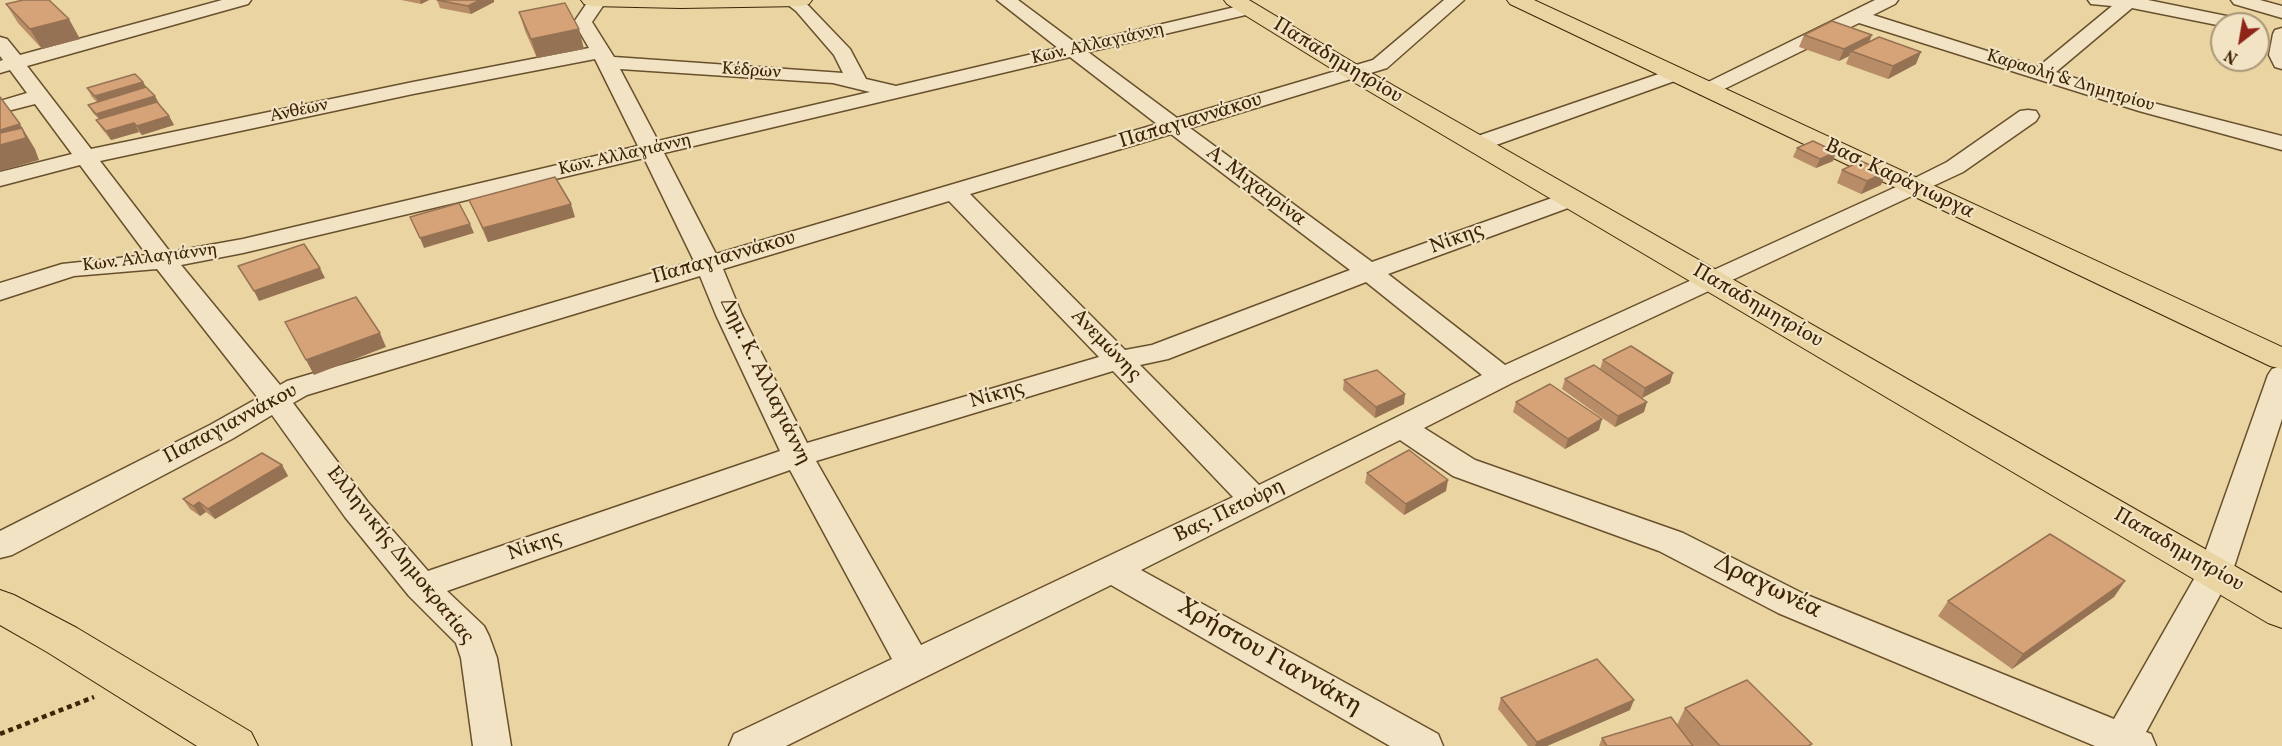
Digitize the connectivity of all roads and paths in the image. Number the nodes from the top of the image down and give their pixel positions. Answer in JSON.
{"nodes":[{"id":1,"x":242,"y":0,"type":"edge"},
{"id":2,"x":591,"y":0,"type":"edge"},
{"id":3,"x":598,"y":0,"type":"edge"},
{"id":4,"x":802,"y":0,"type":"edge"},
{"id":5,"x":1006,"y":0,"type":"edge"},
{"id":6,"x":1455,"y":0,"type":"edge"},
{"id":7,"x":1517,"y":0,"type":"edge"},
{"id":8,"x":1889,"y":0,"type":"edge"},
{"id":9,"x":2097,"y":0,"type":"edge"},
{"id":10,"x":2240,"y":0,"type":"edge"},
{"id":11,"x":723,"y":1,"type":"edge"},
{"id":12,"x":792,"y":1,"type":"edge"},
{"id":13,"x":2128,"y":2,"type":"junction"},
{"id":14,"x":1241,"y":4,"type":"edge"},
{"id":15,"x":2282,"y":12,"type":"edge"},
{"id":16,"x":1858,"y":16,"type":"junction"},
{"id":17,"x":2210,"y":17,"type":"edge"},
{"id":18,"x":2278,"y":33,"type":"edge"},
{"id":19,"x":0,"y":43,"type":"edge"},
{"id":20,"x":1074,"y":51,"type":"junction"},
{"id":21,"x":604,"y":57,"type":"junction"},
{"id":22,"x":2281,"y":58,"type":"edge"},
{"id":23,"x":8,"y":65,"type":"edge"},
{"id":24,"x":1353,"y":72,"type":"junction"},
{"id":25,"x":1676,"y":74,"type":"junction"},
{"id":26,"x":2042,"y":74,"type":"junction"},
{"id":27,"x":858,"y":82,"type":"junction"},
{"id":28,"x":1707,"y":90,"type":"junction"},
{"id":29,"x":894,"y":91,"type":"junction"},
{"id":30,"x":40,"y":96,"type":"junction"},
{"id":31,"x":0,"y":107,"type":"edge"},
{"id":32,"x":2028,"y":116,"type":"dead end"},
{"id":33,"x":1174,"y":127,"type":"junction"},
{"id":34,"x":2282,"y":143,"type":"edge"},
{"id":35,"x":1477,"y":144,"type":"junction"},
{"id":36,"x":652,"y":150,"type":"junction"},
{"id":37,"x":86,"y":157,"type":"junction"},
{"id":38,"x":0,"y":179,"type":"edge"},
{"id":39,"x":1915,"y":187,"type":"junction"},
{"id":40,"x":955,"y":193,"type":"junction"},
{"id":41,"x":1571,"y":198,"type":"junction"},
{"id":42,"x":164,"y":261,"type":"junction"},
{"id":43,"x":708,"y":263,"type":"junction"},
{"id":44,"x":1369,"y":272,"type":"junction"},
{"id":45,"x":1712,"y":281,"type":"junction"},
{"id":46,"x":0,"y":292,"type":"edge"},
{"id":47,"x":2282,"y":359,"type":"edge"},
{"id":48,"x":1119,"y":360,"type":"junction"},
{"id":49,"x":2282,"y":375,"type":"edge"},
{"id":50,"x":1502,"y":377,"type":"junction"},
{"id":51,"x":276,"y":399,"type":"junction"},
{"id":52,"x":1401,"y":427,"type":"junction"},
{"id":53,"x":798,"y":456,"type":"junction"},
{"id":54,"x":1255,"y":500,"type":"junction"},
{"id":55,"x":0,"y":546,"type":"edge"},
{"id":56,"x":1113,"y":570,"type":"junction"},
{"id":57,"x":2216,"y":573,"type":"junction"},
{"id":58,"x":421,"y":587,"type":"junction"},
{"id":59,"x":0,"y":606,"type":"edge"},
{"id":60,"x":2282,"y":612,"type":"edge"},
{"id":61,"x":914,"y":666,"type":"junction"},
{"id":62,"x":130,"y":683,"type":"junction"},
{"id":63,"x":0,"y":734,"type":"edge"},
{"id":64,"x":2126,"y":744,"type":"edge"},
{"id":65,"x":235,"y":746,"type":"edge"},
{"id":66,"x":492,"y":746,"type":"edge"},
{"id":67,"x":748,"y":746,"type":"edge"},
{"id":68,"x":1424,"y":746,"type":"edge"}],
"edges":[{"from":1,"to":23,"type":"street"},
{"from":2,"to":3,"type":"main road"},
{"from":3,"to":11,"type":"main road"},
{"from":3,"to":21,"type":"street","name":"Δημ. Κ. Αλλαγιάννη"},
{"from":4,"to":12,"type":"main road"},
{"from":5,"to":20,"type":"street","name":"Α. Μιχαιρίνα"},
{"from":6,"to":24,"type":"street","name":"Παπαγιαννάκου"},
{"from":7,"to":25,"type":"main road","name":"Βασ. Καράγιωργα"},
{"from":8,"to":16,"type":"street"},
{"from":9,"to":13,"type":"street"},
{"from":10,"to":15,"type":"street"},
{"from":11,"to":12,"type":"main road"},
{"from":12,"to":27,"type":"street"},
{"from":13,"to":17,"type":"street"},
{"from":13,"to":26,"type":"street"},
{"from":14,"to":20,"type":"street","name":"Κων. Αλλαγιάννη"},
{"from":14,"to":24,"type":"main road","name":"Παπαδημητρίου"},
{"from":16,"to":26,"type":"street","name":"Καραολή & Δημητρίου"},
{"from":16,"to":28,"type":"street"},
{"from":18,"to":22,"type":"street"},
{"from":19,"to":23,"type":"street","name":"Ελληνικής Δημοκρατίας"},
{"from":20,"to":29,"type":"street","name":"Κων. Αλλαγιάννη"},
{"from":20,"to":33,"type":"street","name":"Α. Μιχαιρίνα"},
{"from":21,"to":27,"type":"street","name":"Κέδρων"},
{"from":21,"to":36,"type":"street","name":"Δημ. Κ. Αλλαγιάννη"},
{"from":21,"to":37,"type":"street","name":"Ανθέων"},
{"from":23,"to":30,"type":"street","name":"Ελληνικής Δημοκρατίας"},
{"from":24,"to":33,"type":"street","name":"Παπαγιαννάκου"},
{"from":24,"to":35,"type":"main road","name":"Παπαδημητρίου"},
{"from":25,"to":28,"type":"main road","name":"Βασ. Καράγιωργα"},
{"from":25,"to":35,"type":"street"},
{"from":26,"to":34,"type":"street","name":"Καραολή & Δημητρίου"},
{"from":27,"to":29,"type":"street","name":"Κέδρων"},
{"from":28,"to":39,"type":"main road","name":"Βασ. Καράγιωργα"},
{"from":29,"to":36,"type":"street","name":"Κων. Αλλαγιάννη"},
{"from":30,"to":31,"type":"street"},
{"from":30,"to":37,"type":"street","name":"Ελληνικής Δημοκρατίας"},
{"from":32,"to":39,"type":"street"},
{"from":33,"to":40,"type":"street","name":"Παπαγιαννάκου"},
{"from":33,"to":44,"type":"street","name":"Α. Μιχαιρίνα"},
{"from":35,"to":41,"type":"main road","name":"Παπαδημητρίου"},
{"from":36,"to":42,"type":"street","name":"Κων. Αλλαγιάννη"},
{"from":36,"to":43,"type":"street","name":"Δημ. Κ. Αλλαγιάννη"},
{"from":37,"to":38,"type":"street","name":"Ανθέων"},
{"from":37,"to":42,"type":"street","name":"Ελληνικής Δημοκρατίας"},
{"from":39,"to":45,"type":"street"},
{"from":39,"to":47,"type":"main road","name":"Βασ. Καράγιωργα"},
{"from":40,"to":43,"type":"street","name":"Παπαγιαννάκου"},
{"from":40,"to":48,"type":"street","name":"Ανεμώνης"},
{"from":41,"to":44,"type":"street","name":"Νίκης"},
{"from":41,"to":45,"type":"main road","name":"Παπαδημητρίου"},
{"from":42,"to":46,"type":"street","name":"Κων. Αλλαγιάννη"},
{"from":42,"to":51,"type":"street","name":"Ελληνικής Δημοκρατίας"},
{"from":43,"to":51,"type":"street","name":"Παπαγιαννάκου"},
{"from":43,"to":53,"type":"street","name":"Δημ. Κ. Αλλαγιάννη"},
{"from":44,"to":48,"type":"street","name":"Νίκης"},
{"from":44,"to":50,"type":"street","name":"Α. Μιχαιρίνα"},
{"from":45,"to":50,"type":"street","name":"Βας. Πετούρη"},
{"from":45,"to":57,"type":"main road","name":"Παπαδημητρίου"},
{"from":48,"to":53,"type":"street","name":"Νίκης"},
{"from":48,"to":54,"type":"street","name":"Ανεμώνης"},
{"from":49,"to":57,"type":"street"},
{"from":50,"to":52,"type":"street","name":"Βας. Πετούρη"},
{"from":51,"to":55,"type":"street","name":"Παπαγιαννάκου"},
{"from":51,"to":58,"type":"street","name":"Ελληνικής Δημοκρατίας"},
{"from":52,"to":54,"type":"street","name":"Βας. Πετούρη"},
{"from":52,"to":64,"type":"street","name":"Δραγωνέα"},
{"from":53,"to":58,"type":"street","name":"Νίκης"},
{"from":53,"to":61,"type":"street","name":"Δημ. Κ. Αλλαγιάννη"},
{"from":54,"to":56,"type":"street","name":"Βας. Πετούρη"},
{"from":56,"to":61,"type":"street","name":"Βας. Πετούρη"},
{"from":56,"to":68,"type":"street","name":"Χρήστου Γιαννάκη"},
{"from":57,"to":60,"type":"main road","name":"Παπαδημητρίου"},
{"from":57,"to":64,"type":"street"},
{"from":58,"to":66,"type":"street","name":"Ελληνικής Δημοκρατίας"},
{"from":59,"to":62,"type":"main road"},
{"from":61,"to":67,"type":"street","name":"Βας. Πετούρη"},
{"from":62,"to":63,"type":"path"},
{"from":62,"to":65,"type":"main road"}]}
